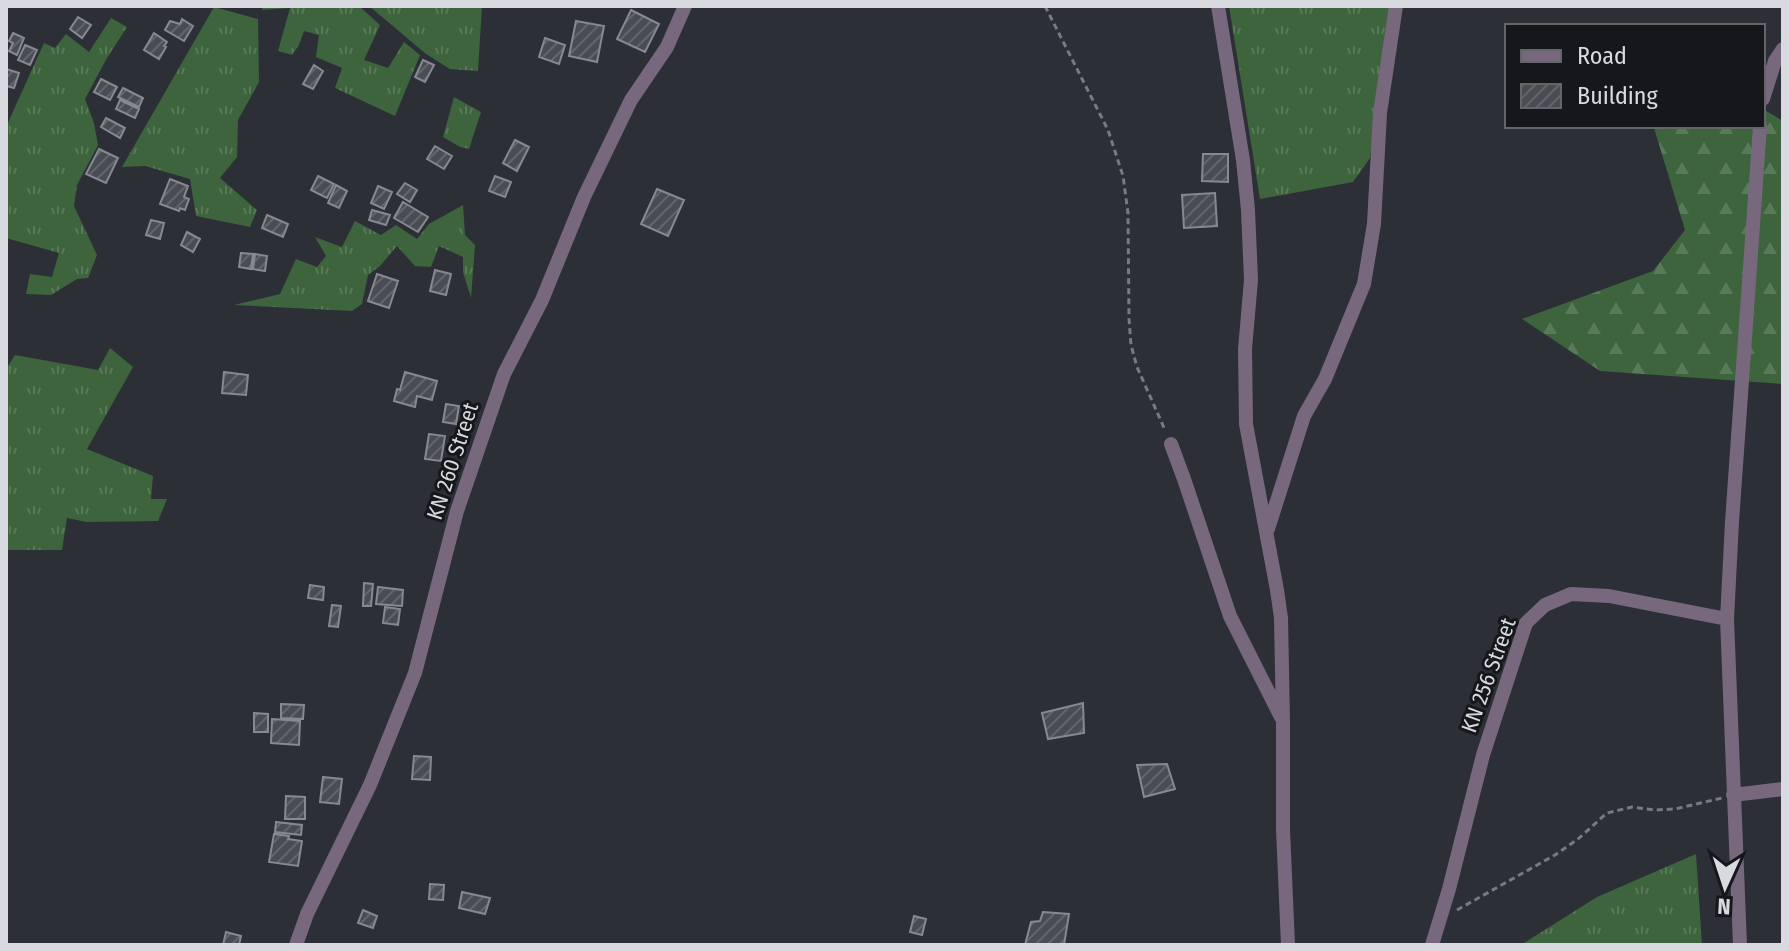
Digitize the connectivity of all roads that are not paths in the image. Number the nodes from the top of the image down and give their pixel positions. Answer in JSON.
{"nodes":[{"id":1,"x":685,"y":6,"type":"edge"},
{"id":2,"x":1218,"y":6,"type":"edge"},
{"id":3,"x":1396,"y":6,"type":"edge"},
{"id":4,"x":1783,"y":49,"type":"edge"},
{"id":5,"x":1765,"y":93,"type":"edge"},
{"id":6,"x":1760,"y":128,"type":"edge"},
{"id":7,"x":1171,"y":444,"type":"road end"},
{"id":8,"x":1267,"y":532,"type":"junction"},
{"id":9,"x":1727,"y":619,"type":"junction"},
{"id":10,"x":1283,"y":721,"type":"junction"},
{"id":11,"x":1783,"y":789,"type":"edge"},
{"id":12,"x":1733,"y":795,"type":"junction"},
{"id":13,"x":296,"y":945,"type":"edge"},
{"id":14,"x":1288,"y":945,"type":"edge"},
{"id":15,"x":1432,"y":945,"type":"edge"},
{"id":16,"x":1740,"y":945,"type":"edge"}],
"edges":[{"from":1,"to":13,"type":"street","name":"KN 260 Street"},
{"from":2,"to":8,"type":"street"},
{"from":3,"to":8,"type":"street"},
{"from":4,"to":5,"type":"street"},
{"from":6,"to":9,"type":"street"},
{"from":7,"to":10,"type":"street"},
{"from":8,"to":10,"type":"street"},
{"from":9,"to":12,"type":"street"},
{"from":9,"to":15,"type":"street","name":"KN 256 Street"},
{"from":10,"to":14,"type":"street"},
{"from":11,"to":12,"type":"street"},
{"from":12,"to":16,"type":"street"}]}
